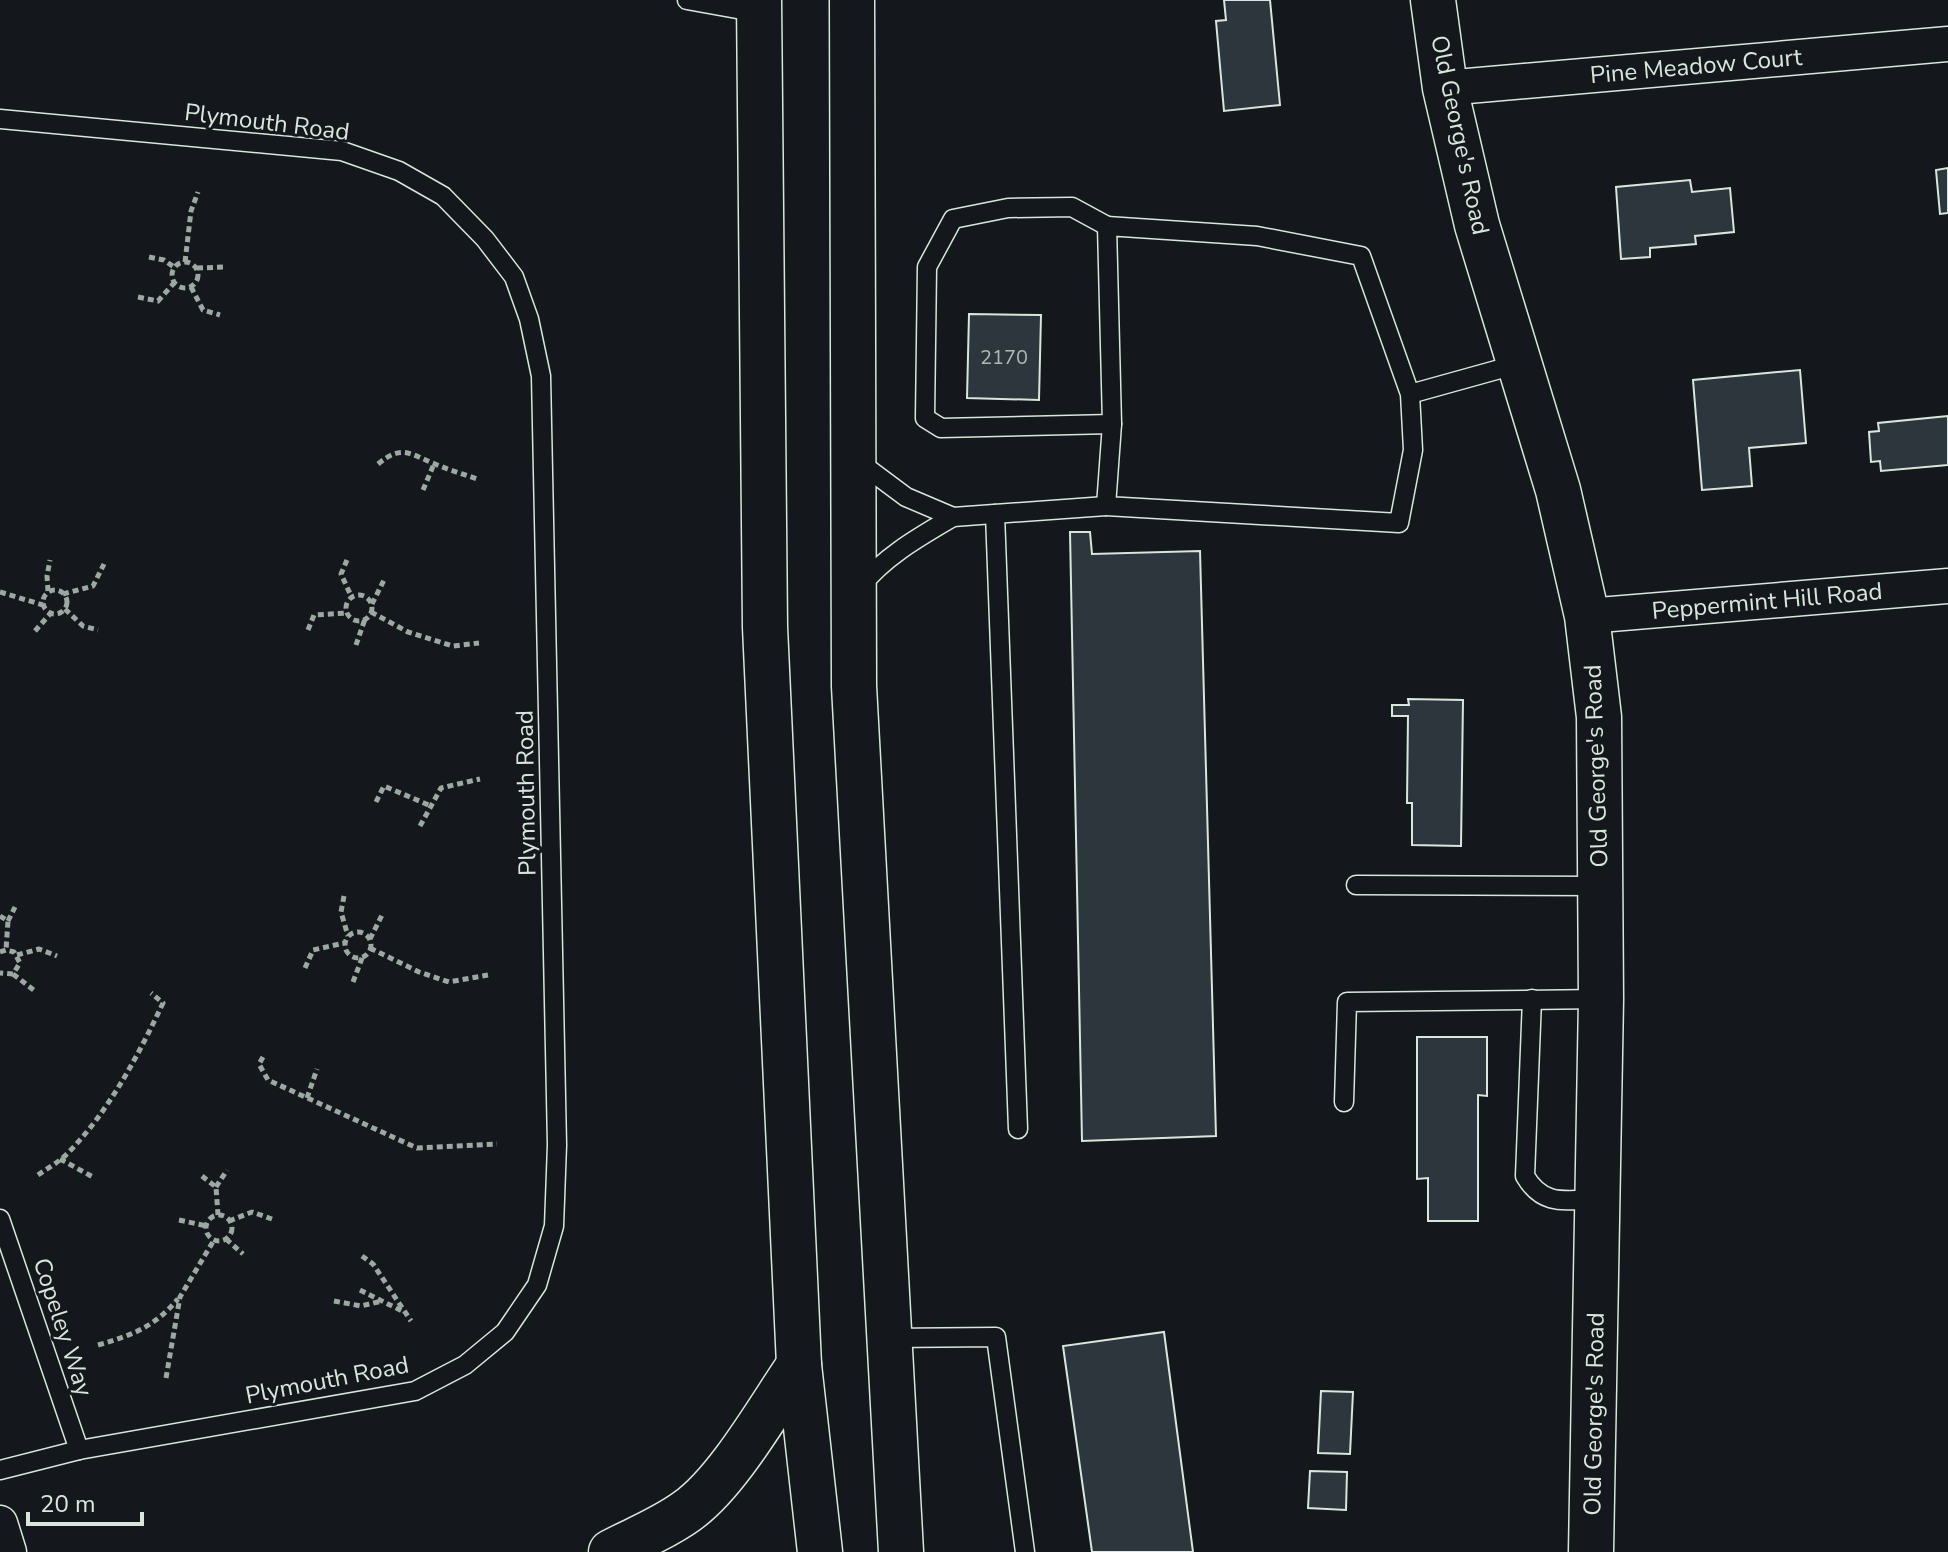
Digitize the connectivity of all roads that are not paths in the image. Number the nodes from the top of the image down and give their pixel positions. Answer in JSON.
{"nodes":[{"id":1,"x":687,"y":0,"type":"edge"},
{"id":2,"x":852,"y":0,"type":"edge"},
{"id":3,"x":1433,"y":0,"type":"edge"},
{"id":4,"x":759,"y":7,"type":"edge"},
{"id":5,"x":1948,"y":44,"type":"edge"},
{"id":6,"x":1445,"y":88,"type":"junction"},
{"id":7,"x":0,"y":119,"type":"edge"},
{"id":8,"x":1107,"y":226,"type":"junction"},
{"id":9,"x":1518,"y":364,"type":"junction"},
{"id":10,"x":1410,"y":394,"type":"junction"},
{"id":11,"x":1112,"y":424,"type":"junction"},
{"id":12,"x":853,"y":457,"type":"junction"},
{"id":13,"x":1106,"y":506,"type":"junction"},
{"id":14,"x":995,"y":514,"type":"junction"},
{"id":15,"x":953,"y":517,"type":"junction"},
{"id":16,"x":1948,"y":586,"type":"edge"},
{"id":17,"x":854,"y":595,"type":"junction"},
{"id":18,"x":1587,"y":616,"type":"junction"},
{"id":19,"x":1356,"y":885,"type":"dead end"},
{"id":20,"x":1601,"y":886,"type":"junction"},
{"id":21,"x":1532,"y":999,"type":"junction"},
{"id":22,"x":1601,"y":999,"type":"junction"},
{"id":23,"x":1344,"y":1102,"type":"dead end"},
{"id":24,"x":1018,"y":1129,"type":"dead end"},
{"id":25,"x":1598,"y":1199,"type":"junction"},
{"id":26,"x":0,"y":1219,"type":"edge"},
{"id":27,"x":889,"y":1338,"type":"junction"},
{"id":28,"x":799,"y":1365,"type":"junction"},
{"id":29,"x":79,"y":1450,"type":"junction"},
{"id":30,"x":0,"y":1470,"type":"edge"},
{"id":31,"x":0,"y":1523,"type":"edge"},
{"id":32,"x":9,"y":1552,"type":"edge"},
{"id":33,"x":611,"y":1552,"type":"edge"},
{"id":34,"x":820,"y":1552,"type":"edge"},
{"id":35,"x":901,"y":1552,"type":"edge"},
{"id":36,"x":1025,"y":1552,"type":"edge"},
{"id":37,"x":1591,"y":1552,"type":"edge"}],
"edges":[{"from":1,"to":4,"type":"lane"},
{"from":2,"to":12,"type":"main road"},
{"from":3,"to":6,"type":"main road","name":"Old George's Road"},
{"from":4,"to":28,"type":"main road"},
{"from":5,"to":6,"type":"street","name":"Pine Meadow Court"},
{"from":6,"to":9,"type":"main road","name":"Old George's Road"},
{"from":7,"to":29,"type":"lane","name":"Plymouth Road"},
{"from":8,"to":10,"type":"lane"},
{"from":8,"to":11,"type":"lane"},
{"from":8,"to":11,"type":"lane"},
{"from":9,"to":10,"type":"lane"},
{"from":9,"to":18,"type":"main road","name":"Old George's Road"},
{"from":10,"to":13,"type":"lane"},
{"from":11,"to":13,"type":"lane"},
{"from":12,"to":15,"type":"lane"},
{"from":12,"to":17,"type":"main road"},
{"from":13,"to":14,"type":"lane"},
{"from":14,"to":15,"type":"lane"},
{"from":14,"to":24,"type":"lane"},
{"from":15,"to":17,"type":"lane"},
{"from":16,"to":18,"type":"street","name":"Peppermint Hill Road"},
{"from":17,"to":27,"type":"main road"},
{"from":18,"to":20,"type":"main road","name":"Old George's Road"},
{"from":19,"to":20,"type":"lane"},
{"from":20,"to":22,"type":"main road","name":"Old George's Road"},
{"from":21,"to":22,"type":"lane"},
{"from":21,"to":23,"type":"lane"},
{"from":21,"to":25,"type":"lane"},
{"from":22,"to":25,"type":"main road","name":"Old George's Road"},
{"from":25,"to":37,"type":"main road","name":"Old George's Road"},
{"from":26,"to":29,"type":"lane","name":"Copeley Way"},
{"from":27,"to":35,"type":"main road"},
{"from":27,"to":36,"type":"lane"},
{"from":28,"to":33,"type":"main road"},
{"from":28,"to":34,"type":"main road"},
{"from":29,"to":30,"type":"lane","name":"Plymouth Road"},
{"from":31,"to":32,"type":"street"}]}
